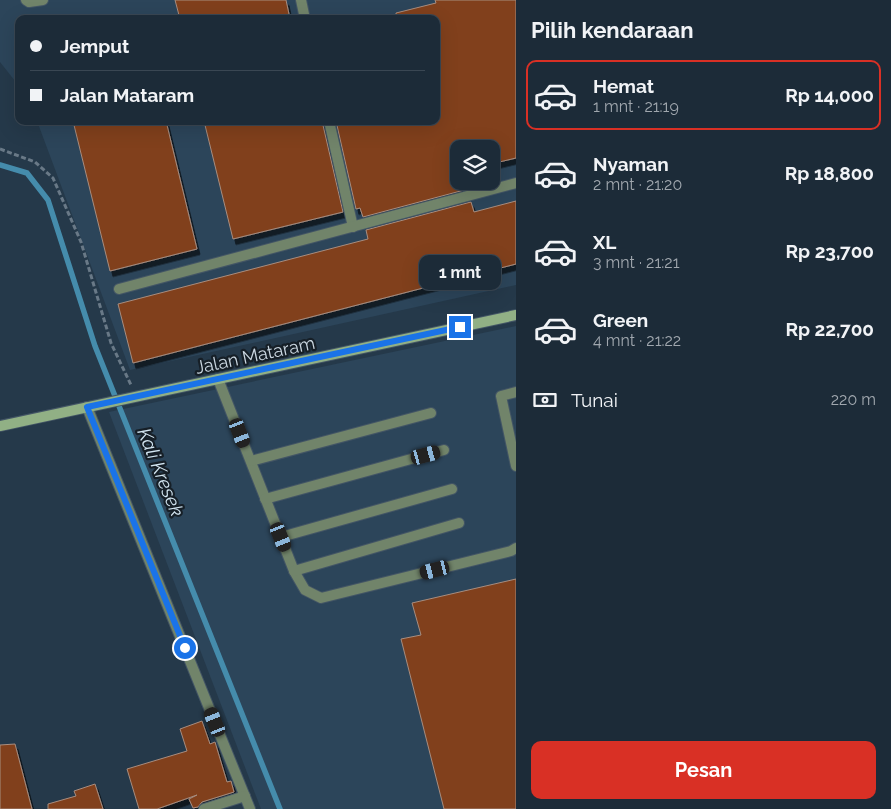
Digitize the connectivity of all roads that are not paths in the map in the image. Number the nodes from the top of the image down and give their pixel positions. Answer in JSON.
{"nodes":[{"id":1,"x":26,"y":0,"type":"edge"},
{"id":2,"x":43,"y":0,"type":"edge"},
{"id":3,"x":301,"y":0,"type":"edge"},
{"id":4,"x":304,"y":15,"type":"edge"},
{"id":5,"x":330,"y":125,"type":"edge"},
{"id":6,"x":516,"y":183,"type":"edge"},
{"id":7,"x":353,"y":227,"type":"junction"},
{"id":8,"x":119,"y":289,"type":"dead end"},
{"id":9,"x":516,"y":315,"type":"edge"},
{"id":10,"x":218,"y":379,"type":"junction"},
{"id":11,"x":516,"y":392,"type":"edge"},
{"id":12,"x":90,"y":406,"type":"junction"},
{"id":13,"x":431,"y":413,"type":"dead end"},
{"id":14,"x":0,"y":426,"type":"edge"},
{"id":15,"x":444,"y":450,"type":"dead end"},
{"id":16,"x":251,"y":462,"type":"junction"},
{"id":17,"x":516,"y":466,"type":"edge"},
{"id":18,"x":452,"y":489,"type":"dead end"},
{"id":19,"x":266,"y":499,"type":"junction"},
{"id":20,"x":459,"y":523,"type":"dead end"},
{"id":21,"x":281,"y":537,"type":"junction"},
{"id":22,"x":516,"y":548,"type":"edge"},
{"id":23,"x":294,"y":571,"type":"junction"},
{"id":24,"x":245,"y":796,"type":"junction"},
{"id":25,"x":204,"y":809,"type":"edge"},
{"id":26,"x":250,"y":809,"type":"edge"}],
"edges":[{"from":1,"to":2,"type":"street"},
{"from":3,"to":4,"type":"street"},
{"from":5,"to":7,"type":"street"},
{"from":6,"to":7,"type":"street"},
{"from":7,"to":8,"type":"street"},
{"from":9,"to":10,"type":"main road","name":"Jalan Mataram"},
{"from":10,"to":12,"type":"main road","name":"Jalan Mataram"},
{"from":10,"to":16,"type":"street"},
{"from":11,"to":17,"type":"street"},
{"from":12,"to":14,"type":"main road","name":"Jalan Mataram"},
{"from":12,"to":24,"type":"street"},
{"from":13,"to":16,"type":"street"},
{"from":15,"to":19,"type":"street"},
{"from":16,"to":19,"type":"street"},
{"from":18,"to":21,"type":"street"},
{"from":19,"to":21,"type":"street"},
{"from":20,"to":23,"type":"street"},
{"from":21,"to":23,"type":"street"},
{"from":22,"to":23,"type":"street"},
{"from":24,"to":25,"type":"street"},
{"from":24,"to":26,"type":"street"}]}
